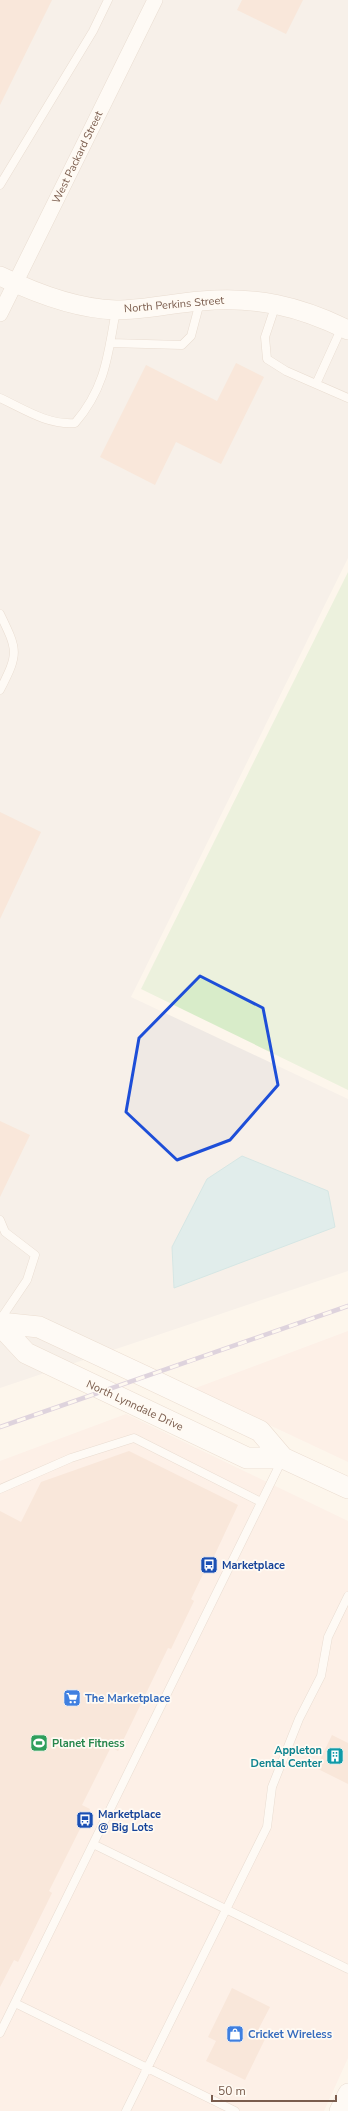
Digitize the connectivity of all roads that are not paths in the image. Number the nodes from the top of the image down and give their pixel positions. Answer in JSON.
{"nodes":[{"id":1,"x":108,"y":0,"type":"edge"},
{"id":2,"x":155,"y":0,"type":"edge"},
{"id":3,"x":0,"y":185,"type":"edge"},
{"id":4,"x":7,"y":280,"type":"edge"},
{"id":5,"x":201,"y":301,"type":"junction"},
{"id":6,"x":277,"y":304,"type":"junction"},
{"id":7,"x":116,"y":310,"type":"junction"},
{"id":8,"x":0,"y":314,"type":"edge"},
{"id":9,"x":345,"y":329,"type":"edge"},
{"id":10,"x":110,"y":343,"type":"junction"},
{"id":11,"x":316,"y":384,"type":"junction"},
{"id":12,"x":0,"y":398,"type":"edge"},
{"id":13,"x":348,"y":398,"type":"edge"},
{"id":14,"x":0,"y":614,"type":"edge"},
{"id":15,"x":0,"y":690,"type":"edge"},
{"id":16,"x":0,"y":1220,"type":"edge"},
{"id":17,"x":0,"y":1323,"type":"edge"},
{"id":18,"x":283,"y":1458,"type":"junction"},
{"id":19,"x":348,"y":1488,"type":"edge"},
{"id":20,"x":0,"y":1489,"type":"edge"},
{"id":21,"x":261,"y":1502,"type":"junction"},
{"id":22,"x":348,"y":1596,"type":"edge"},
{"id":23,"x":93,"y":1844,"type":"junction"},
{"id":24,"x":227,"y":1910,"type":"junction"},
{"id":25,"x":348,"y":1969,"type":"edge"},
{"id":26,"x":15,"y":2003,"type":"junction"},
{"id":27,"x":0,"y":2033,"type":"edge"},
{"id":28,"x":147,"y":2069,"type":"junction"},
{"id":29,"x":348,"y":2093,"type":"edge"},
{"id":30,"x":126,"y":2111,"type":"edge"},
{"id":31,"x":235,"y":2111,"type":"edge"},
{"id":32,"x":339,"y":2111,"type":"edge"}],
"edges":[{"from":1,"to":3,"type":"lane"},
{"from":2,"to":4,"type":"street","name":"West Packard Street"},
{"from":4,"to":7,"type":"street","name":"North Perkins Street"},
{"from":4,"to":8,"type":"street","name":"West Packard Street"},
{"from":5,"to":6,"type":"street","name":"North Perkins Street"},
{"from":5,"to":7,"type":"street","name":"North Perkins Street"},
{"from":5,"to":10,"type":"lane"},
{"from":6,"to":9,"type":"street","name":"North Perkins Street"},
{"from":6,"to":11,"type":"lane"},
{"from":7,"to":10,"type":"lane"},
{"from":9,"to":11,"type":"lane"},
{"from":10,"to":12,"type":"lane"},
{"from":11,"to":13,"type":"lane"},
{"from":14,"to":15,"type":"lane"},
{"from":16,"to":17,"type":"lane"},
{"from":17,"to":18,"type":"main road","name":"North Lynndale Drive"},
{"from":17,"to":18,"type":"main road","name":"North Lynndale Drive"},
{"from":18,"to":19,"type":"main road","name":"North Lynndale Drive"},
{"from":18,"to":21,"type":"lane"},
{"from":20,"to":21,"type":"lane"},
{"from":21,"to":23,"type":"lane"},
{"from":22,"to":24,"type":"lane"},
{"from":23,"to":24,"type":"lane"},
{"from":23,"to":26,"type":"lane"},
{"from":24,"to":25,"type":"lane"},
{"from":24,"to":28,"type":"lane"},
{"from":26,"to":27,"type":"lane"},
{"from":26,"to":28,"type":"lane"},
{"from":28,"to":30,"type":"lane"},
{"from":28,"to":31,"type":"lane"},
{"from":29,"to":32,"type":"street"}]}
